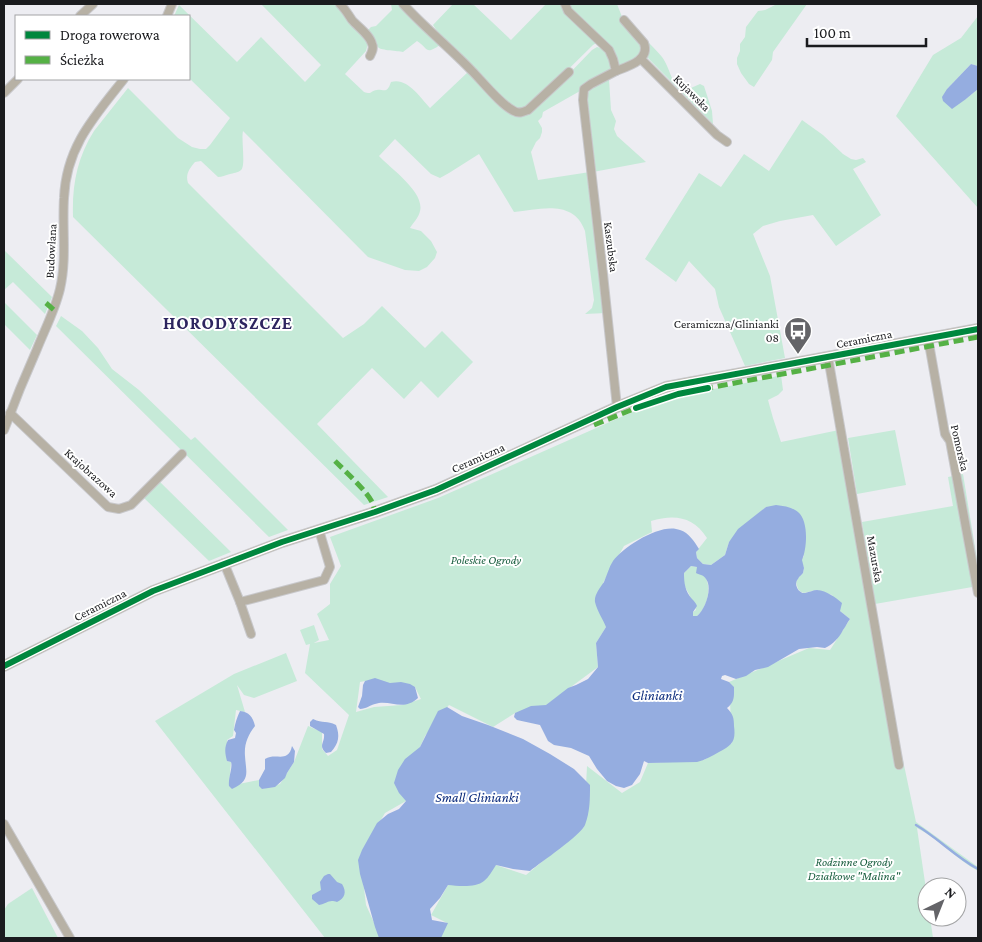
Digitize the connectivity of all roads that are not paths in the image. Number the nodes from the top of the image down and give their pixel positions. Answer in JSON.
{"nodes":[{"id":1,"x":93,"y":4,"type":"edge"},
{"id":2,"x":340,"y":4,"type":"edge"},
{"id":3,"x":403,"y":4,"type":"edge"},
{"id":4,"x":564,"y":4,"type":"edge"},
{"id":5,"x":81,"y":15,"type":"edge"},
{"id":6,"x":624,"y":20,"type":"dead end"},
{"id":7,"x":370,"y":56,"type":"dead end"},
{"id":8,"x":642,"y":59,"type":"junction"},
{"id":9,"x":569,"y":72,"type":"dead end"},
{"id":10,"x":616,"y":72,"type":"junction"},
{"id":11,"x":17,"y":80,"type":"edge"},
{"id":12,"x":123,"y":80,"type":"edge"},
{"id":13,"x":4,"y":93,"type":"edge"},
{"id":14,"x":727,"y":142,"type":"dead end"},
{"id":15,"x":978,"y":329,"type":"edge"},
{"id":16,"x":928,"y":338,"type":"junction"},
{"id":17,"x":828,"y":357,"type":"junction"},
{"id":18,"x":617,"y":407,"type":"junction"},
{"id":19,"x":10,"y":413,"type":"junction"},
{"id":20,"x":4,"y":430,"type":"edge"},
{"id":21,"x":182,"y":454,"type":"dead end"},
{"id":22,"x":319,"y":530,"type":"junction"},
{"id":23,"x":224,"y":563,"type":"junction"},
{"id":24,"x":978,"y":593,"type":"edge"},
{"id":25,"x":240,"y":602,"type":"junction"},
{"id":26,"x":251,"y":634,"type":"dead end"},
{"id":27,"x":4,"y":666,"type":"edge"},
{"id":28,"x":899,"y":765,"type":"dead end"},
{"id":29,"x":4,"y":824,"type":"edge"},
{"id":30,"x":70,"y":938,"type":"edge"}],
"edges":[{"from":1,"to":5,"type":"street"},
{"from":2,"to":7,"type":"street"},
{"from":3,"to":9,"type":"street"},
{"from":4,"to":10,"type":"street"},
{"from":6,"to":8,"type":"street"},
{"from":8,"to":10,"type":"street"},
{"from":8,"to":14,"type":"street","name":"Kujawska"},
{"from":10,"to":18,"type":"street","name":"Kaszubska"},
{"from":11,"to":13,"type":"street"},
{"from":12,"to":19,"type":"street","name":"Budowlana"},
{"from":15,"to":16,"type":"street","name":"Ceramiczna"},
{"from":16,"to":17,"type":"street","name":"Ceramiczna"},
{"from":16,"to":24,"type":"street","name":"Pomorska"},
{"from":17,"to":18,"type":"street","name":"Ceramiczna"},
{"from":17,"to":28,"type":"street","name":"Mazurska"},
{"from":18,"to":22,"type":"street","name":"Ceramiczna"},
{"from":19,"to":20,"type":"street","name":"Budowlana"},
{"from":19,"to":21,"type":"street","name":"Krajobrazowa"},
{"from":22,"to":23,"type":"street","name":"Ceramiczna"},
{"from":22,"to":25,"type":"street"},
{"from":23,"to":25,"type":"street"},
{"from":23,"to":27,"type":"street","name":"Ceramiczna"},
{"from":25,"to":26,"type":"street"},
{"from":29,"to":30,"type":"street"}]}
